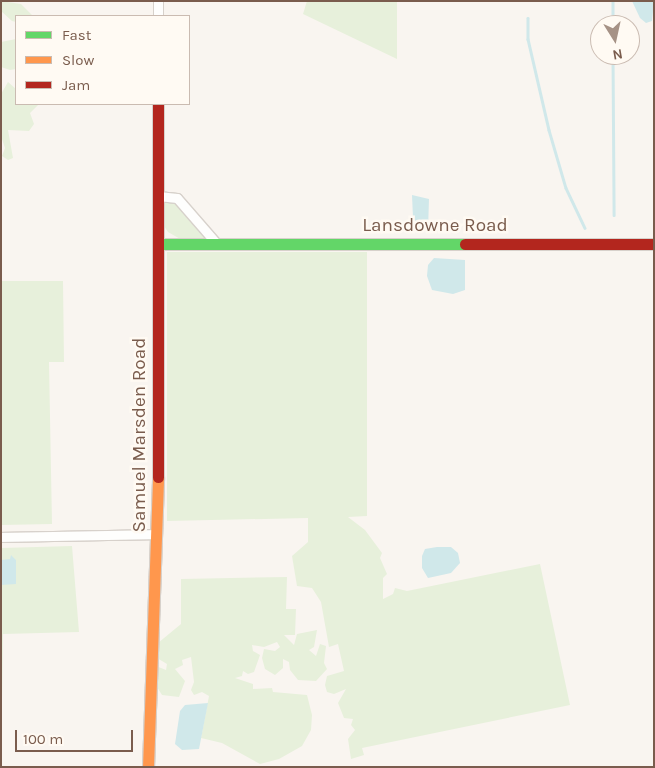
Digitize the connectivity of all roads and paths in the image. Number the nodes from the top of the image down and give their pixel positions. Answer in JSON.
{"nodes":[{"id":1,"x":158,"y":1,"type":"edge"},
{"id":2,"x":158,"y":15,"type":"edge"},
{"id":3,"x":158,"y":105,"type":"edge"},
{"id":4,"x":158,"y":196,"type":"junction"},
{"id":5,"x":158,"y":244,"type":"junction"},
{"id":6,"x":217,"y":244,"type":"junction"},
{"id":7,"x":654,"y":244,"type":"edge"},
{"id":8,"x":157,"y":534,"type":"junction"},
{"id":9,"x":1,"y":537,"type":"edge"},
{"id":10,"x":148,"y":767,"type":"edge"}],
"edges":[{"from":1,"to":2,"type":"street"},
{"from":3,"to":4,"type":"street","name":"Samuel Marsden Road"},
{"from":4,"to":5,"type":"street","name":"Samuel Marsden Road"},
{"from":4,"to":6,"type":"street"},
{"from":5,"to":6,"type":"street","name":"Lansdowne Road"},
{"from":5,"to":8,"type":"street","name":"Samuel Marsden Road"},
{"from":6,"to":7,"type":"street","name":"Lansdowne Road"},
{"from":8,"to":9,"type":"street"},
{"from":8,"to":10,"type":"street","name":"Samuel Marsden Road"}]}
